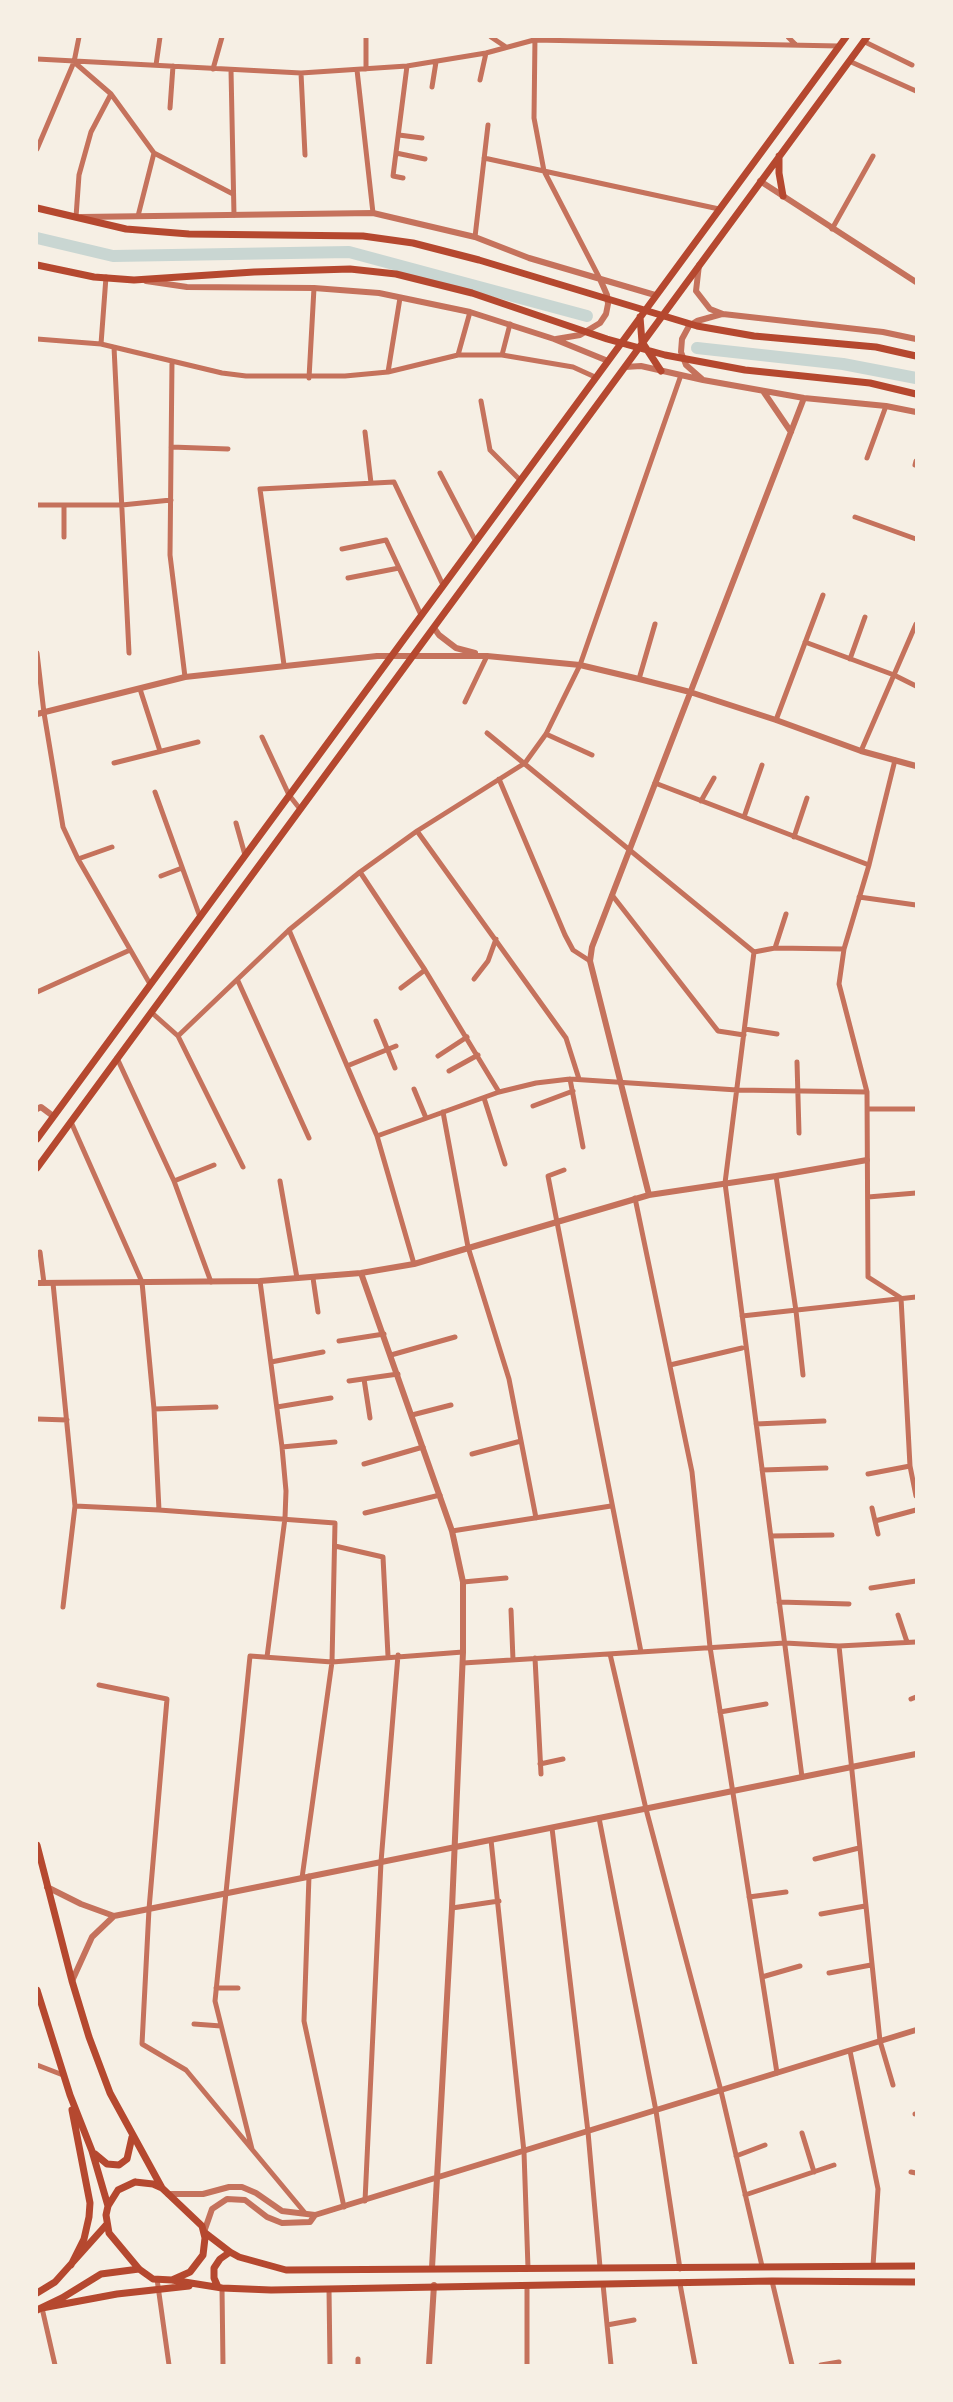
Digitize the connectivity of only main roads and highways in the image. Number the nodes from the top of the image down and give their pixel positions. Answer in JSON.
{"nodes":[{"id":1,"x":846,"y":37,"type":"edge"},
{"id":2,"x":862,"y":38,"type":"edge"},
{"id":3,"x":779,"y":155,"type":"junction"},
{"id":4,"x":783,"y":197,"type":"road end"},
{"id":5,"x":37,"y":208,"type":"edge"},
{"id":6,"x":37,"y":265,"type":"edge"},
{"id":7,"x":640,"y":317,"type":"junction"},
{"id":8,"x":642,"y":342,"type":"junction"},
{"id":9,"x":916,"y":356,"type":"edge"},
{"id":10,"x":661,"y":371,"type":"road end"},
{"id":11,"x":916,"y":394,"type":"edge"},
{"id":12,"x":37,"y":1139,"type":"edge"},
{"id":13,"x":37,"y":1168,"type":"edge"},
{"id":14,"x":37,"y":1845,"type":"edge"},
{"id":15,"x":37,"y":1990,"type":"edge"},
{"id":16,"x":69,"y":2095,"type":"junction"},
{"id":17,"x":132,"y":2137,"type":"junction"},
{"id":18,"x":92,"y":2151,"type":"junction"},
{"id":19,"x":165,"y":2191,"type":"junction"},
{"id":20,"x":108,"y":2206,"type":"junction"},
{"id":21,"x":107,"y":2224,"type":"junction"},
{"id":22,"x":204,"y":2232,"type":"junction"},
{"id":23,"x":230,"y":2252,"type":"junction"},
{"id":24,"x":71,"y":2265,"type":"junction"},
{"id":25,"x":916,"y":2266,"type":"edge"},
{"id":26,"x":139,"y":2269,"type":"junction"},
{"id":27,"x":172,"y":2280,"type":"junction"},
{"id":28,"x":916,"y":2282,"type":"edge"},
{"id":29,"x":197,"y":2285,"type":"junction"},
{"id":30,"x":220,"y":2288,"type":"junction"},
{"id":31,"x":37,"y":2293,"type":"edge"},
{"id":32,"x":39,"y":2309,"type":"edge"}],
"edges":[{"from":1,"to":7,"type":"main road"},
{"from":2,"to":3,"type":"main road"},
{"from":3,"to":4,"type":"main road"},
{"from":3,"to":8,"type":"main road"},
{"from":5,"to":9,"type":"main road"},
{"from":6,"to":11,"type":"main road"},
{"from":7,"to":8,"type":"main road"},
{"from":7,"to":12,"type":"main road"},
{"from":8,"to":10,"type":"main road"},
{"from":8,"to":13,"type":"main road"},
{"from":14,"to":17,"type":"main road"},
{"from":15,"to":16,"type":"main road"},
{"from":16,"to":18,"type":"main road"},
{"from":16,"to":24,"type":"main road"},
{"from":17,"to":18,"type":"main road"},
{"from":17,"to":19,"type":"main road"},
{"from":18,"to":20,"type":"main road"},
{"from":19,"to":20,"type":"main road"},
{"from":19,"to":22,"type":"main road"},
{"from":20,"to":21,"type":"main road"},
{"from":21,"to":24,"type":"main road"},
{"from":21,"to":26,"type":"main road"},
{"from":22,"to":23,"type":"main road"},
{"from":22,"to":27,"type":"main road"},
{"from":23,"to":25,"type":"main road"},
{"from":23,"to":30,"type":"main road"},
{"from":24,"to":31,"type":"main road"},
{"from":26,"to":27,"type":"main road"},
{"from":26,"to":32,"type":"main road"},
{"from":27,"to":29,"type":"main road"},
{"from":28,"to":30,"type":"main road"},
{"from":29,"to":30,"type":"main road"},
{"from":29,"to":32,"type":"main road"}]}
